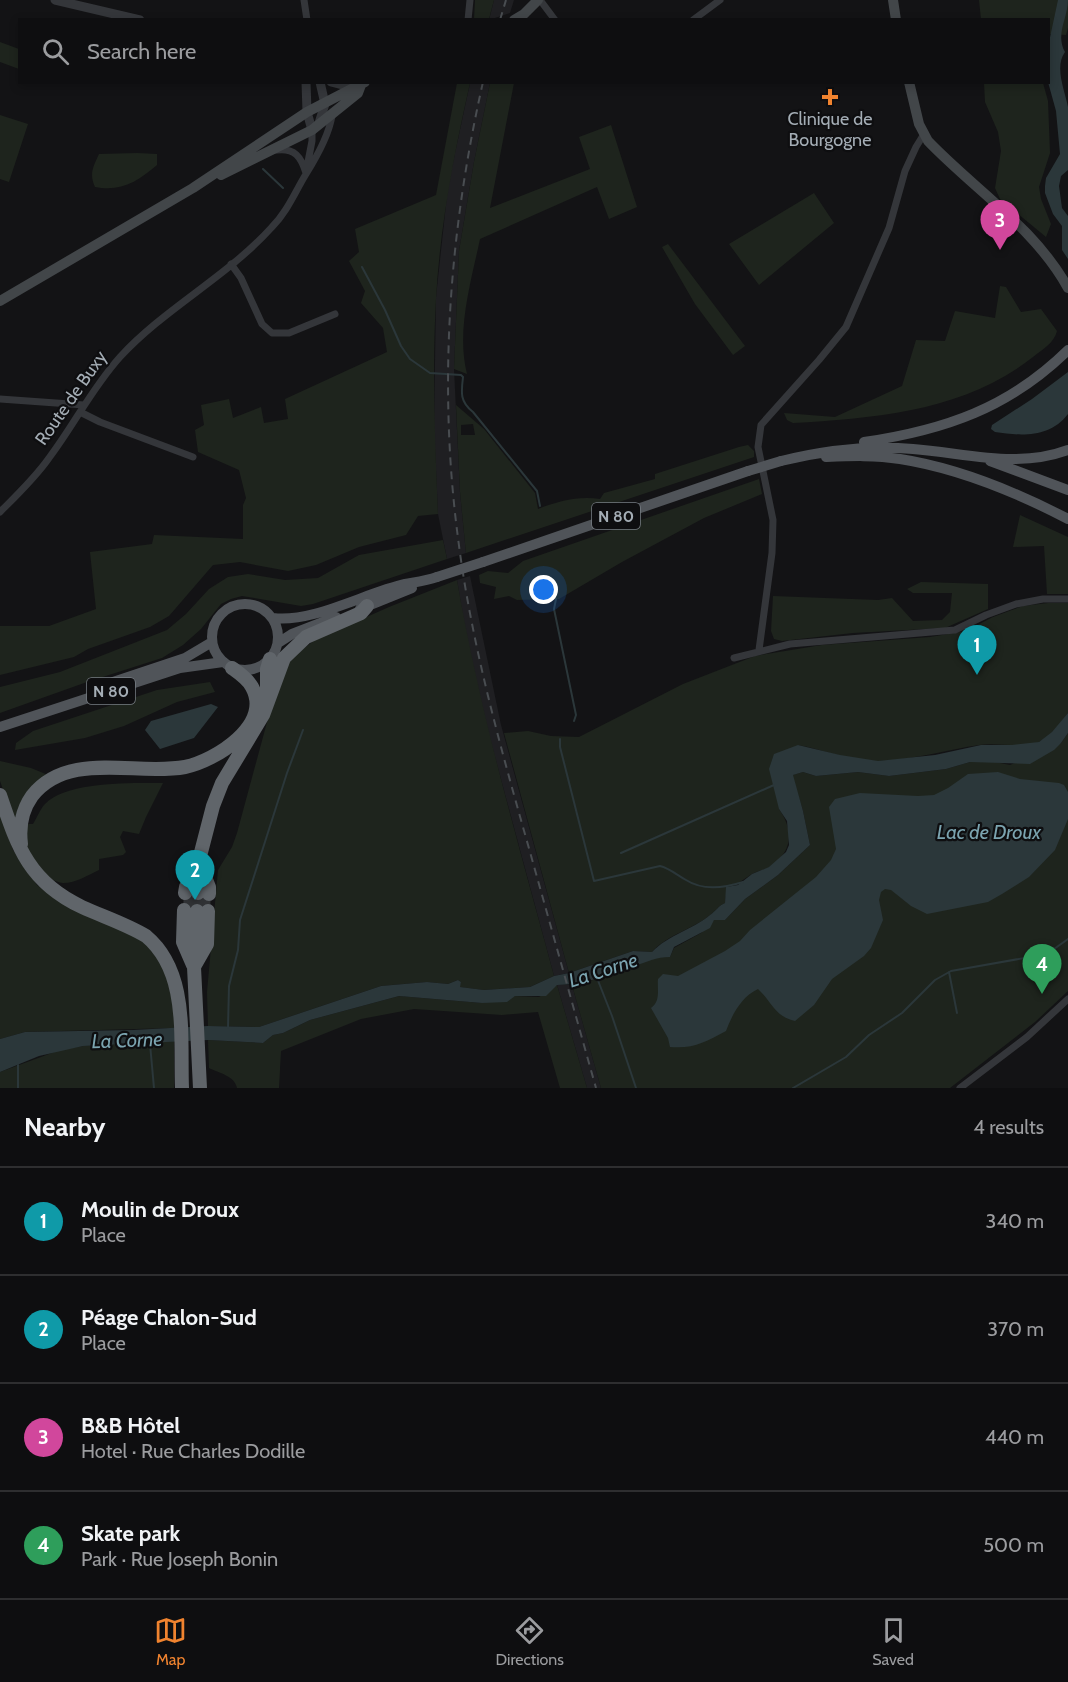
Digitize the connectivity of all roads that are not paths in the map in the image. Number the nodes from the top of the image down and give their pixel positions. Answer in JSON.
{"nodes":[{"id":1,"x":55,"y":0,"type":"edge"},
{"id":2,"x":304,"y":0,"type":"edge"},
{"id":3,"x":470,"y":0,"type":"edge"},
{"id":4,"x":539,"y":0,"type":"edge"},
{"id":5,"x":720,"y":0,"type":"edge"},
{"id":6,"x":893,"y":0,"type":"edge"},
{"id":7,"x":132,"y":18,"type":"edge"},
{"id":8,"x":307,"y":18,"type":"edge"},
{"id":9,"x":468,"y":18,"type":"edge"},
{"id":10,"x":517,"y":18,"type":"edge"},
{"id":11,"x":553,"y":18,"type":"edge"},
{"id":12,"x":696,"y":18,"type":"edge"},
{"id":13,"x":896,"y":18,"type":"edge"},
{"id":14,"x":306,"y":84,"type":"edge"},
{"id":15,"x":320,"y":84,"type":"edge"},
{"id":16,"x":910,"y":84,"type":"edge"},
{"id":17,"x":360,"y":86,"type":"edge"},
{"id":18,"x":325,"y":104,"type":"junction"},
{"id":19,"x":307,"y":112,"type":"junction"},
{"id":20,"x":332,"y":116,"type":"junction"},
{"id":21,"x":315,"y":127,"type":"junction"},
{"id":22,"x":924,"y":134,"type":"junction"},
{"id":23,"x":272,"y":150,"type":"junction"},
{"id":24,"x":306,"y":173,"type":"junction"},
{"id":25,"x":194,"y":188,"type":"junction"},
{"id":26,"x":231,"y":264,"type":"junction"},
{"id":27,"x":1068,"y":287,"type":"edge"},
{"id":28,"x":0,"y":301,"type":"edge"},
{"id":29,"x":335,"y":314,"type":"dead end"},
{"id":30,"x":1068,"y":350,"type":"edge"},
{"id":31,"x":0,"y":399,"type":"edge"},
{"id":32,"x":82,"y":408,"type":"junction"},
{"id":33,"x":1068,"y":450,"type":"edge"},
{"id":34,"x":827,"y":451,"type":"junction"},
{"id":35,"x":802,"y":455,"type":"junction"},
{"id":36,"x":193,"y":457,"type":"dead end"},
{"id":37,"x":984,"y":459,"type":"junction"},
{"id":38,"x":1068,"y":490,"type":"edge"},
{"id":39,"x":0,"y":512,"type":"edge"},
{"id":40,"x":1068,"y":519,"type":"edge"},
{"id":41,"x":423,"y":582,"type":"junction"},
{"id":42,"x":1068,"y":599,"type":"edge"},
{"id":43,"x":367,"y":606,"type":"junction"},
{"id":44,"x":273,"y":618,"type":"junction"},
{"id":45,"x":212,"y":642,"type":"junction"},
{"id":46,"x":278,"y":643,"type":"junction"},
{"id":47,"x":759,"y":650,"type":"junction"},
{"id":48,"x":734,"y":658,"type":"dead end"},
{"id":49,"x":270,"y":659,"type":"junction"},
{"id":50,"x":228,"y":665,"type":"junction"},
{"id":51,"x":267,"y":705,"type":"junction"},
{"id":52,"x":0,"y":721,"type":"edge"},
{"id":53,"x":0,"y":727,"type":"edge"},
{"id":54,"x":0,"y":795,"type":"edge"},
{"id":55,"x":22,"y":852,"type":"junction"},
{"id":56,"x":197,"y":893,"type":"tunnel mouth"},
{"id":57,"x":196,"y":911,"type":"tunnel mouth"},
{"id":58,"x":1068,"y":999,"type":"edge"},
{"id":59,"x":182,"y":1088,"type":"edge"},
{"id":60,"x":200,"y":1088,"type":"edge"},
{"id":61,"x":960,"y":1088,"type":"edge"}],
"edges":[{"from":1,"to":7,"type":"street"},
{"from":2,"to":8,"type":"street"},
{"from":3,"to":9,"type":"street"},
{"from":4,"to":10,"type":"main road"},
{"from":4,"to":11,"type":"street"},
{"from":5,"to":12,"type":"street"},
{"from":6,"to":13,"type":"main road"},
{"from":14,"to":19,"type":"street"},
{"from":15,"to":18,"type":"street"},
{"from":16,"to":22,"type":"main road"},
{"from":17,"to":18,"type":"main road","name":"Route de Buxy"},
{"from":17,"to":20,"type":"main road","name":"Route de Buxy"},
{"from":18,"to":19,"type":"main road","name":"Route de Buxy"},
{"from":18,"to":21,"type":"street","name":"Route de Buxy"},
{"from":19,"to":21,"type":"street","name":"Route de Buxy"},
{"from":19,"to":25,"type":"main road","name":"Route de Buxy"},
{"from":20,"to":21,"type":"main road","name":"Route de Buxy"},
{"from":20,"to":24,"type":"street","name":"Route de Buxy"},
{"from":21,"to":23,"type":"main road","name":"Route de Buxy"},
{"from":21,"to":24,"type":"street","name":"Route de Buxy"},
{"from":22,"to":27,"type":"main road"},
{"from":22,"to":47,"type":"street"},
{"from":23,"to":24,"type":"street"},
{"from":23,"to":25,"type":"main road","name":"Route de Buxy"},
{"from":24,"to":26,"type":"street","name":"Route de Buxy"},
{"from":25,"to":28,"type":"main road","name":"Route de Buxy"},
{"from":26,"to":29,"type":"street"},
{"from":26,"to":32,"type":"street","name":"Route de Buxy"},
{"from":30,"to":34,"type":"main road"},
{"from":31,"to":32,"type":"street"},
{"from":32,"to":36,"type":"street"},
{"from":32,"to":39,"type":"street","name":"Route de Buxy"},
{"from":33,"to":37,"type":"main road","number":"N 80"},
{"from":34,"to":35,"type":"main road","number":"N 80"},
{"from":34,"to":37,"type":"main road","number":"N 80"},
{"from":35,"to":40,"type":"main road"},
{"from":35,"to":41,"type":"main road","number":"N 80","bridge":true},
{"from":37,"to":38,"type":"main road","number":"N 80"},
{"from":41,"to":43,"type":"main road","number":"N 80"},
{"from":41,"to":44,"type":"main road","number":"N 80"},
{"from":42,"to":47,"type":"street"},
{"from":43,"to":46,"type":"main road","number":"N 80"},
{"from":43,"to":51,"type":"highway"},
{"from":44,"to":45,"type":"main road"},
{"from":44,"to":46,"type":"main road"},
{"from":45,"to":50,"type":"main road"},
{"from":45,"to":52,"type":"main road","number":"N 80"},
{"from":46,"to":49,"type":"main road"},
{"from":47,"to":48,"type":"street"},
{"from":49,"to":50,"type":"main road"},
{"from":49,"to":51,"type":"highway"},
{"from":50,"to":53,"type":"main road","number":"N 80"},
{"from":50,"to":55,"type":"highway"},
{"from":51,"to":56,"type":"highway"},
{"from":54,"to":55,"type":"highway"},
{"from":55,"to":59,"type":"highway"},
{"from":57,"to":60,"type":"highway"},
{"from":58,"to":61,"type":"street"}]}
